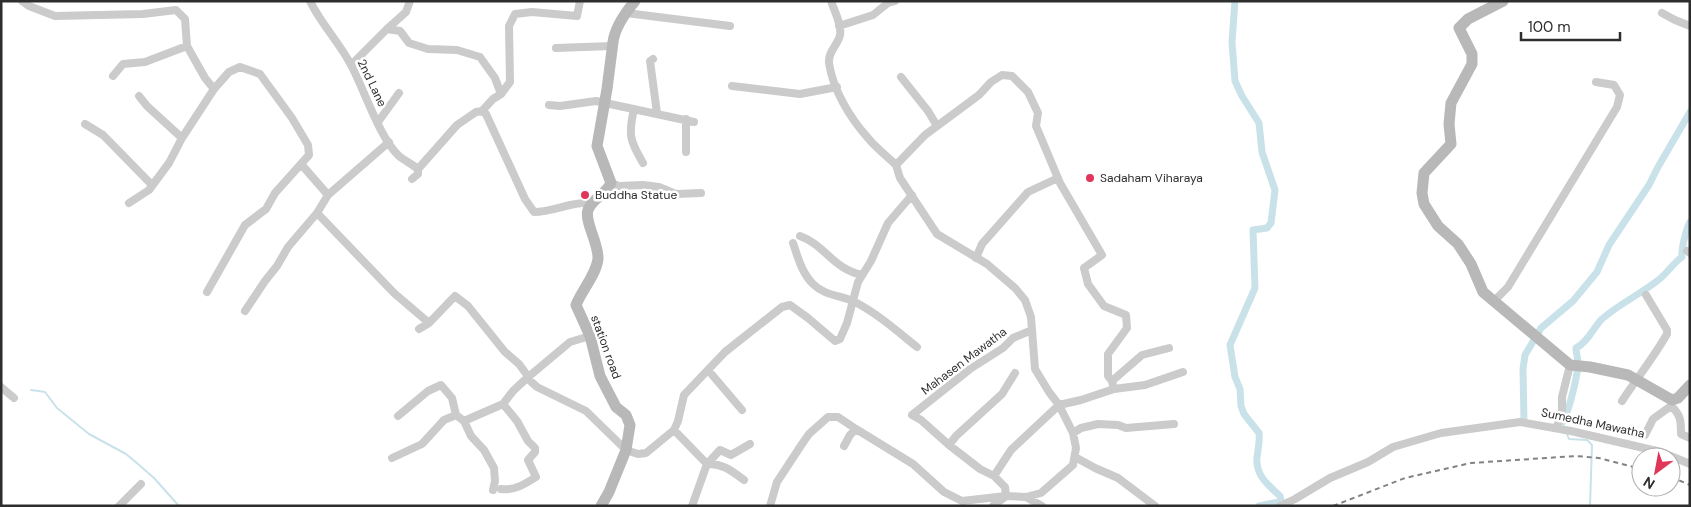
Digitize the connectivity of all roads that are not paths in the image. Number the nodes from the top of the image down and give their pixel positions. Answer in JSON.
{"nodes":[{"id":1,"x":22,"y":1,"type":"edge"},
{"id":2,"x":175,"y":1,"type":"edge"},
{"id":3,"x":310,"y":1,"type":"edge"},
{"id":4,"x":410,"y":1,"type":"edge"},
{"id":5,"x":580,"y":1,"type":"edge"},
{"id":6,"x":635,"y":1,"type":"edge"},
{"id":7,"x":831,"y":1,"type":"edge"},
{"id":8,"x":895,"y":1,"type":"edge"},
{"id":9,"x":1503,"y":1,"type":"edge"},
{"id":10,"x":176,"y":10,"type":"junction"},
{"id":11,"x":626,"y":13,"type":"junction"},
{"id":12,"x":1662,"y":13,"type":"dead end"},
{"id":13,"x":730,"y":26,"type":"dead end"},
{"id":14,"x":839,"y":26,"type":"junction"},
{"id":15,"x":1690,"y":26,"type":"edge"},
{"id":16,"x":387,"y":28,"type":"junction"},
{"id":17,"x":187,"y":46,"type":"junction"},
{"id":18,"x":612,"y":46,"type":"junction"},
{"id":19,"x":556,"y":48,"type":"dead end"},
{"id":20,"x":653,"y":59,"type":"dead end"},
{"id":21,"x":351,"y":65,"type":"junction"},
{"id":22,"x":113,"y":76,"type":"dead end"},
{"id":23,"x":901,"y":76,"type":"dead end"},
{"id":24,"x":1596,"y":82,"type":"dead end"},
{"id":25,"x":732,"y":86,"type":"dead end"},
{"id":26,"x":837,"y":87,"type":"junction"},
{"id":27,"x":214,"y":89,"type":"junction"},
{"id":28,"x":400,"y":93,"type":"dead end"},
{"id":29,"x":501,"y":94,"type":"junction"},
{"id":30,"x":139,"y":96,"type":"dead end"},
{"id":31,"x":604,"y":103,"type":"junction"},
{"id":32,"x":549,"y":105,"type":"dead end"},
{"id":33,"x":634,"y":109,"type":"junction"},
{"id":34,"x":482,"y":111,"type":"junction"},
{"id":35,"x":657,"y":113,"type":"junction"},
{"id":36,"x":378,"y":122,"type":"junction"},
{"id":37,"x":85,"y":124,"type":"dead end"},
{"id":38,"x":937,"y":126,"type":"junction"},
{"id":39,"x":182,"y":138,"type":"junction"},
{"id":40,"x":388,"y":142,"type":"junction"},
{"id":41,"x":686,"y":152,"type":"dead end"},
{"id":42,"x":643,"y":163,"type":"dead end"},
{"id":43,"x":301,"y":164,"type":"junction"},
{"id":44,"x":896,"y":165,"type":"junction"},
{"id":45,"x":418,"y":169,"type":"junction"},
{"id":46,"x":412,"y":179,"type":"dead end"},
{"id":47,"x":1059,"y":180,"type":"junction"},
{"id":48,"x":611,"y":183,"type":"junction"},
{"id":49,"x":152,"y":185,"type":"junction"},
{"id":50,"x":701,"y":193,"type":"dead end"},
{"id":51,"x":328,"y":195,"type":"junction"},
{"id":52,"x":912,"y":196,"type":"junction"},
{"id":53,"x":129,"y":203,"type":"dead end"},
{"id":54,"x":592,"y":203,"type":"junction"},
{"id":55,"x":317,"y":213,"type":"junction"},
{"id":56,"x":800,"y":236,"type":"dead end"},
{"id":57,"x":793,"y":244,"type":"dead end"},
{"id":58,"x":976,"y":258,"type":"junction"},
{"id":59,"x":862,"y":275,"type":"junction"},
{"id":60,"x":207,"y":292,"type":"dead end"},
{"id":61,"x":1646,"y":295,"type":"dead end"},
{"id":62,"x":853,"y":301,"type":"junction"},
{"id":63,"x":1494,"y":301,"type":"junction"},
{"id":64,"x":246,"y":311,"type":"dead end"},
{"id":65,"x":429,"y":322,"type":"junction"},
{"id":66,"x":419,"y":329,"type":"dead end"},
{"id":67,"x":1032,"y":330,"type":"junction"},
{"id":68,"x":590,"y":336,"type":"junction"},
{"id":69,"x":917,"y":347,"type":"dead end"},
{"id":70,"x":1169,"y":348,"type":"dead end"},
{"id":71,"x":1570,"y":365,"type":"junction"},
{"id":72,"x":708,"y":370,"type":"junction"},
{"id":73,"x":1183,"y":372,"type":"dead end"},
{"id":74,"x":1014,"y":373,"type":"dead end"},
{"id":75,"x":527,"y":378,"type":"junction"},
{"id":76,"x":1636,"y":380,"type":"junction"},
{"id":77,"x":1113,"y":385,"type":"junction"},
{"id":78,"x":1690,"y":385,"type":"edge"},
{"id":79,"x":1,"y":388,"type":"edge"},
{"id":80,"x":14,"y":398,"type":"dead end"},
{"id":81,"x":1622,"y":401,"type":"dead end"},
{"id":82,"x":1672,"y":403,"type":"junction"},
{"id":83,"x":503,"y":404,"type":"junction"},
{"id":84,"x":1058,"y":405,"type":"junction"},
{"id":85,"x":742,"y":410,"type":"dead end"},
{"id":86,"x":456,"y":415,"type":"junction"},
{"id":87,"x":398,"y":416,"type":"dead end"},
{"id":88,"x":464,"y":421,"type":"junction"},
{"id":89,"x":1174,"y":424,"type":"dead end"},
{"id":90,"x":856,"y":428,"type":"junction"},
{"id":91,"x":1558,"y":428,"type":"junction"},
{"id":92,"x":674,"y":430,"type":"junction"},
{"id":93,"x":1073,"y":433,"type":"junction"},
{"id":94,"x":1645,"y":435,"type":"dead end"},
{"id":95,"x":1690,"y":438,"type":"edge"},
{"id":96,"x":750,"y":444,"type":"dead end"},
{"id":97,"x":949,"y":445,"type":"junction"},
{"id":98,"x":844,"y":446,"type":"dead end"},
{"id":99,"x":626,"y":450,"type":"junction"},
{"id":100,"x":1075,"y":457,"type":"junction"},
{"id":101,"x":392,"y":458,"type":"dead end"},
{"id":102,"x":707,"y":464,"type":"junction"},
{"id":103,"x":1690,"y":464,"type":"edge"},
{"id":104,"x":994,"y":476,"type":"junction"},
{"id":105,"x":744,"y":480,"type":"dead end"},
{"id":106,"x":141,"y":484,"type":"dead end"},
{"id":107,"x":1006,"y":496,"type":"junction"},
{"id":108,"x":1026,"y":497,"type":"junction"},
{"id":109,"x":119,"y":506,"type":"edge"},
{"id":110,"x":601,"y":506,"type":"edge"},
{"id":111,"x":692,"y":506,"type":"edge"},
{"id":112,"x":770,"y":506,"type":"edge"},
{"id":113,"x":993,"y":506,"type":"edge"},
{"id":114,"x":1042,"y":506,"type":"edge"},
{"id":115,"x":1155,"y":506,"type":"edge"},
{"id":116,"x":1280,"y":506,"type":"edge"}],
"edges":[{"from":1,"to":10,"type":"street"},
{"from":2,"to":10,"type":"street"},
{"from":3,"to":21,"type":"street","name":"2nd Lane"},
{"from":4,"to":16,"type":"street"},
{"from":5,"to":29,"type":"street"},
{"from":6,"to":11,"type":"street"},
{"from":7,"to":14,"type":"street"},
{"from":8,"to":14,"type":"street"},
{"from":9,"to":63,"type":"street"},
{"from":10,"to":17,"type":"street"},
{"from":11,"to":13,"type":"street"},
{"from":11,"to":18,"type":"street"},
{"from":12,"to":15,"type":"street"},
{"from":14,"to":26,"type":"street"},
{"from":16,"to":21,"type":"street"},
{"from":16,"to":29,"type":"street"},
{"from":17,"to":22,"type":"street"},
{"from":17,"to":27,"type":"street"},
{"from":18,"to":19,"type":"street"},
{"from":18,"to":31,"type":"street"},
{"from":20,"to":35,"type":"street"},
{"from":21,"to":36,"type":"street","name":"2nd Lane"},
{"from":23,"to":38,"type":"street"},
{"from":24,"to":63,"type":"street"},
{"from":25,"to":26,"type":"street"},
{"from":26,"to":44,"type":"street"},
{"from":27,"to":39,"type":"street"},
{"from":27,"to":43,"type":"street"},
{"from":28,"to":36,"type":"street"},
{"from":29,"to":34,"type":"street"},
{"from":30,"to":39,"type":"street"},
{"from":31,"to":32,"type":"street"},
{"from":31,"to":33,"type":"street"},
{"from":31,"to":48,"type":"street"},
{"from":33,"to":35,"type":"street"},
{"from":33,"to":42,"type":"street"},
{"from":34,"to":45,"type":"street"},
{"from":34,"to":54,"type":"street"},
{"from":35,"to":41,"type":"street"},
{"from":36,"to":40,"type":"street","name":"2nd Lane"},
{"from":37,"to":49,"type":"street"},
{"from":38,"to":44,"type":"street"},
{"from":38,"to":47,"type":"street"},
{"from":39,"to":49,"type":"street"},
{"from":40,"to":45,"type":"street","name":"2nd Lane"},
{"from":40,"to":51,"type":"street"},
{"from":43,"to":51,"type":"street"},
{"from":43,"to":60,"type":"street"},
{"from":44,"to":52,"type":"street"},
{"from":45,"to":46,"type":"street"},
{"from":47,"to":58,"type":"street"},
{"from":47,"to":77,"type":"street"},
{"from":48,"to":50,"type":"street"},
{"from":48,"to":54,"type":"street"},
{"from":49,"to":53,"type":"street"},
{"from":51,"to":55,"type":"street"},
{"from":52,"to":58,"type":"street"},
{"from":52,"to":59,"type":"street"},
{"from":54,"to":68,"type":"street","name":"station road"},
{"from":55,"to":64,"type":"street"},
{"from":55,"to":65,"type":"street"},
{"from":56,"to":59,"type":"street"},
{"from":57,"to":62,"type":"street"},
{"from":58,"to":67,"type":"street"},
{"from":59,"to":62,"type":"street"},
{"from":61,"to":76,"type":"street"},
{"from":62,"to":69,"type":"street"},
{"from":62,"to":72,"type":"street"},
{"from":63,"to":71,"type":"street"},
{"from":65,"to":66,"type":"street"},
{"from":65,"to":75,"type":"street"},
{"from":67,"to":84,"type":"street"},
{"from":67,"to":97,"type":"street","name":"Mahasen Mawatha"},
{"from":68,"to":75,"type":"street"},
{"from":68,"to":99,"type":"street","name":"station road"},
{"from":70,"to":77,"type":"street"},
{"from":71,"to":76,"type":"street"},
{"from":71,"to":91,"type":"street"},
{"from":72,"to":85,"type":"street"},
{"from":72,"to":92,"type":"street"},
{"from":73,"to":77,"type":"street"},
{"from":74,"to":97,"type":"street"},
{"from":75,"to":83,"type":"street"},
{"from":75,"to":99,"type":"street"},
{"from":76,"to":81,"type":"street"},
{"from":76,"to":82,"type":"street"},
{"from":77,"to":84,"type":"street"},
{"from":78,"to":82,"type":"street"},
{"from":79,"to":80,"type":"street"},
{"from":82,"to":94,"type":"street"},
{"from":82,"to":95,"type":"street"},
{"from":83,"to":88,"type":"street"},
{"from":83,"to":88,"type":"street"},
{"from":84,"to":93,"type":"street"},
{"from":84,"to":104,"type":"street"},
{"from":86,"to":87,"type":"street"},
{"from":86,"to":88,"type":"street"},
{"from":86,"to":101,"type":"street"},
{"from":89,"to":93,"type":"street"},
{"from":90,"to":98,"type":"street"},
{"from":90,"to":107,"type":"street"},
{"from":90,"to":112,"type":"street"},
{"from":91,"to":103,"type":"street","name":"Sumedha Mawatha"},
{"from":91,"to":116,"type":"street","name":"Sumedha Mawatha"},
{"from":92,"to":99,"type":"street"},
{"from":92,"to":102,"type":"street"},
{"from":93,"to":100,"type":"street"},
{"from":96,"to":102,"type":"street"},
{"from":97,"to":104,"type":"street"},
{"from":99,"to":110,"type":"street","name":"station road"},
{"from":100,"to":108,"type":"street"},
{"from":100,"to":115,"type":"street"},
{"from":102,"to":105,"type":"street"},
{"from":102,"to":111,"type":"street"},
{"from":104,"to":107,"type":"street"},
{"from":106,"to":109,"type":"street"},
{"from":107,"to":108,"type":"street"},
{"from":107,"to":113,"type":"street"},
{"from":108,"to":114,"type":"street"}]}
